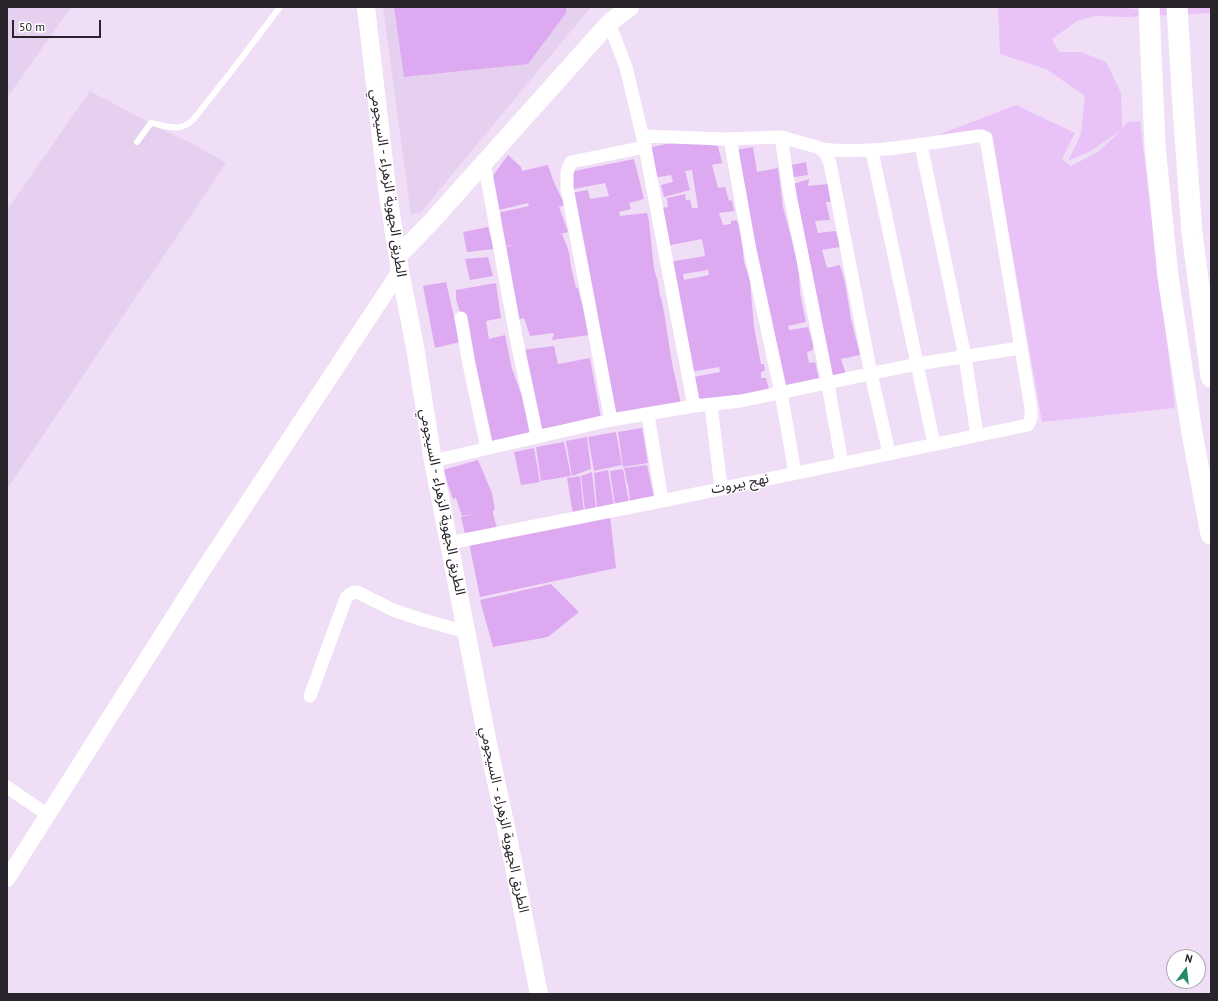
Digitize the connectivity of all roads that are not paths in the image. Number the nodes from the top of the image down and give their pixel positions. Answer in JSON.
{"nodes":[{"id":1,"x":280,"y":7,"type":"edge"},
{"id":2,"x":366,"y":7,"type":"edge"},
{"id":3,"x":630,"y":7,"type":"edge"},
{"id":4,"x":1149,"y":7,"type":"edge"},
{"id":5,"x":1177,"y":7,"type":"edge"},
{"id":6,"x":609,"y":23,"type":"junction"},
{"id":7,"x":781,"y":138,"type":"junction"},
{"id":8,"x":730,"y":139,"type":"junction"},
{"id":9,"x":137,"y":142,"type":"dead end"},
{"id":10,"x":644,"y":142,"type":"junction"},
{"id":11,"x":921,"y":145,"type":"junction"},
{"id":12,"x":821,"y":149,"type":"junction"},
{"id":13,"x":872,"y":151,"type":"junction"},
{"id":14,"x":484,"y":162,"type":"junction"},
{"id":15,"x":399,"y":263,"type":"junction"},
{"id":16,"x":461,"y":318,"type":"dead end"},
{"id":17,"x":1020,"y":348,"type":"junction"},
{"id":18,"x":965,"y":357,"type":"junction"},
{"id":19,"x":917,"y":364,"type":"junction"},
{"id":20,"x":871,"y":374,"type":"junction"},
{"id":21,"x":1211,"y":377,"type":"edge"},
{"id":22,"x":828,"y":384,"type":"junction"},
{"id":23,"x":780,"y":393,"type":"junction"},
{"id":24,"x":711,"y":405,"type":"junction"},
{"id":25,"x":694,"y":406,"type":"junction"},
{"id":26,"x":648,"y":415,"type":"junction"},
{"id":27,"x":611,"y":420,"type":"junction"},
{"id":28,"x":977,"y":435,"type":"junction"},
{"id":29,"x":537,"y":436,"type":"junction"},
{"id":30,"x":934,"y":444,"type":"junction"},
{"id":31,"x":487,"y":448,"type":"junction"},
{"id":32,"x":889,"y":453,"type":"junction"},
{"id":33,"x":433,"y":461,"type":"junction"},
{"id":34,"x":842,"y":464,"type":"junction"},
{"id":35,"x":795,"y":473,"type":"junction"},
{"id":36,"x":721,"y":488,"type":"junction"},
{"id":37,"x":662,"y":501,"type":"junction"},
{"id":38,"x":1211,"y":534,"type":"edge"},
{"id":39,"x":450,"y":543,"type":"junction"},
{"id":40,"x":466,"y":632,"type":"junction"},
{"id":41,"x":310,"y":696,"type":"dead end"},
{"id":42,"x":7,"y":786,"type":"edge"},
{"id":43,"x":48,"y":815,"type":"junction"},
{"id":44,"x":7,"y":879,"type":"edge"},
{"id":45,"x":539,"y":994,"type":"edge"}],
"edges":[{"from":1,"to":9,"type":"lane"},
{"from":2,"to":15,"type":"main road","name":"الطريق الجهوية الزهراء - السيجومي"},
{"from":3,"to":6,"type":"main road"},
{"from":4,"to":38,"type":"highway"},
{"from":5,"to":21,"type":"highway"},
{"from":6,"to":10,"type":"street"},
{"from":6,"to":14,"type":"main road"},
{"from":7,"to":8,"type":"street"},
{"from":7,"to":12,"type":"street"},
{"from":7,"to":22,"type":"street"},
{"from":8,"to":10,"type":"street"},
{"from":8,"to":23,"type":"street"},
{"from":10,"to":25,"type":"street"},
{"from":10,"to":27,"type":"street"},
{"from":11,"to":13,"type":"street"},
{"from":11,"to":17,"type":"street"},
{"from":11,"to":18,"type":"street"},
{"from":12,"to":13,"type":"street"},
{"from":12,"to":20,"type":"street"},
{"from":13,"to":19,"type":"street"},
{"from":14,"to":15,"type":"main road"},
{"from":14,"to":29,"type":"street"},
{"from":15,"to":33,"type":"main road","name":"الطريق الجهوية الزهراء - السيجومي"},
{"from":15,"to":43,"type":"street"},
{"from":16,"to":31,"type":"street"},
{"from":17,"to":18,"type":"street"},
{"from":17,"to":28,"type":"street","name":"نهج بيروت"},
{"from":18,"to":19,"type":"street"},
{"from":18,"to":28,"type":"street"},
{"from":19,"to":20,"type":"street"},
{"from":19,"to":30,"type":"street"},
{"from":20,"to":22,"type":"street"},
{"from":20,"to":32,"type":"street"},
{"from":22,"to":23,"type":"street"},
{"from":22,"to":34,"type":"street"},
{"from":23,"to":24,"type":"street"},
{"from":23,"to":35,"type":"street"},
{"from":24,"to":25,"type":"street"},
{"from":24,"to":36,"type":"street"},
{"from":25,"to":26,"type":"street"},
{"from":26,"to":27,"type":"street"},
{"from":26,"to":37,"type":"street"},
{"from":27,"to":29,"type":"street"},
{"from":28,"to":30,"type":"street","name":"نهج بيروت"},
{"from":29,"to":31,"type":"street"},
{"from":30,"to":32,"type":"street","name":"نهج بيروت"},
{"from":31,"to":33,"type":"street"},
{"from":32,"to":34,"type":"street","name":"نهج بيروت"},
{"from":33,"to":39,"type":"main road","name":"الطريق الجهوية الزهراء - السيجومي"},
{"from":34,"to":35,"type":"street","name":"نهج بيروت"},
{"from":35,"to":36,"type":"street","name":"نهج بيروت"},
{"from":36,"to":37,"type":"street","name":"نهج بيروت"},
{"from":37,"to":39,"type":"street","name":"نهج بيروت"},
{"from":39,"to":40,"type":"main road","name":"الطريق الجهوية الزهراء - السيجومي"},
{"from":40,"to":41,"type":"street"},
{"from":40,"to":45,"type":"main road","name":"الطريق الجهوية الزهراء - السيجومي"},
{"from":42,"to":43,"type":"street"},
{"from":43,"to":44,"type":"street"}]}
